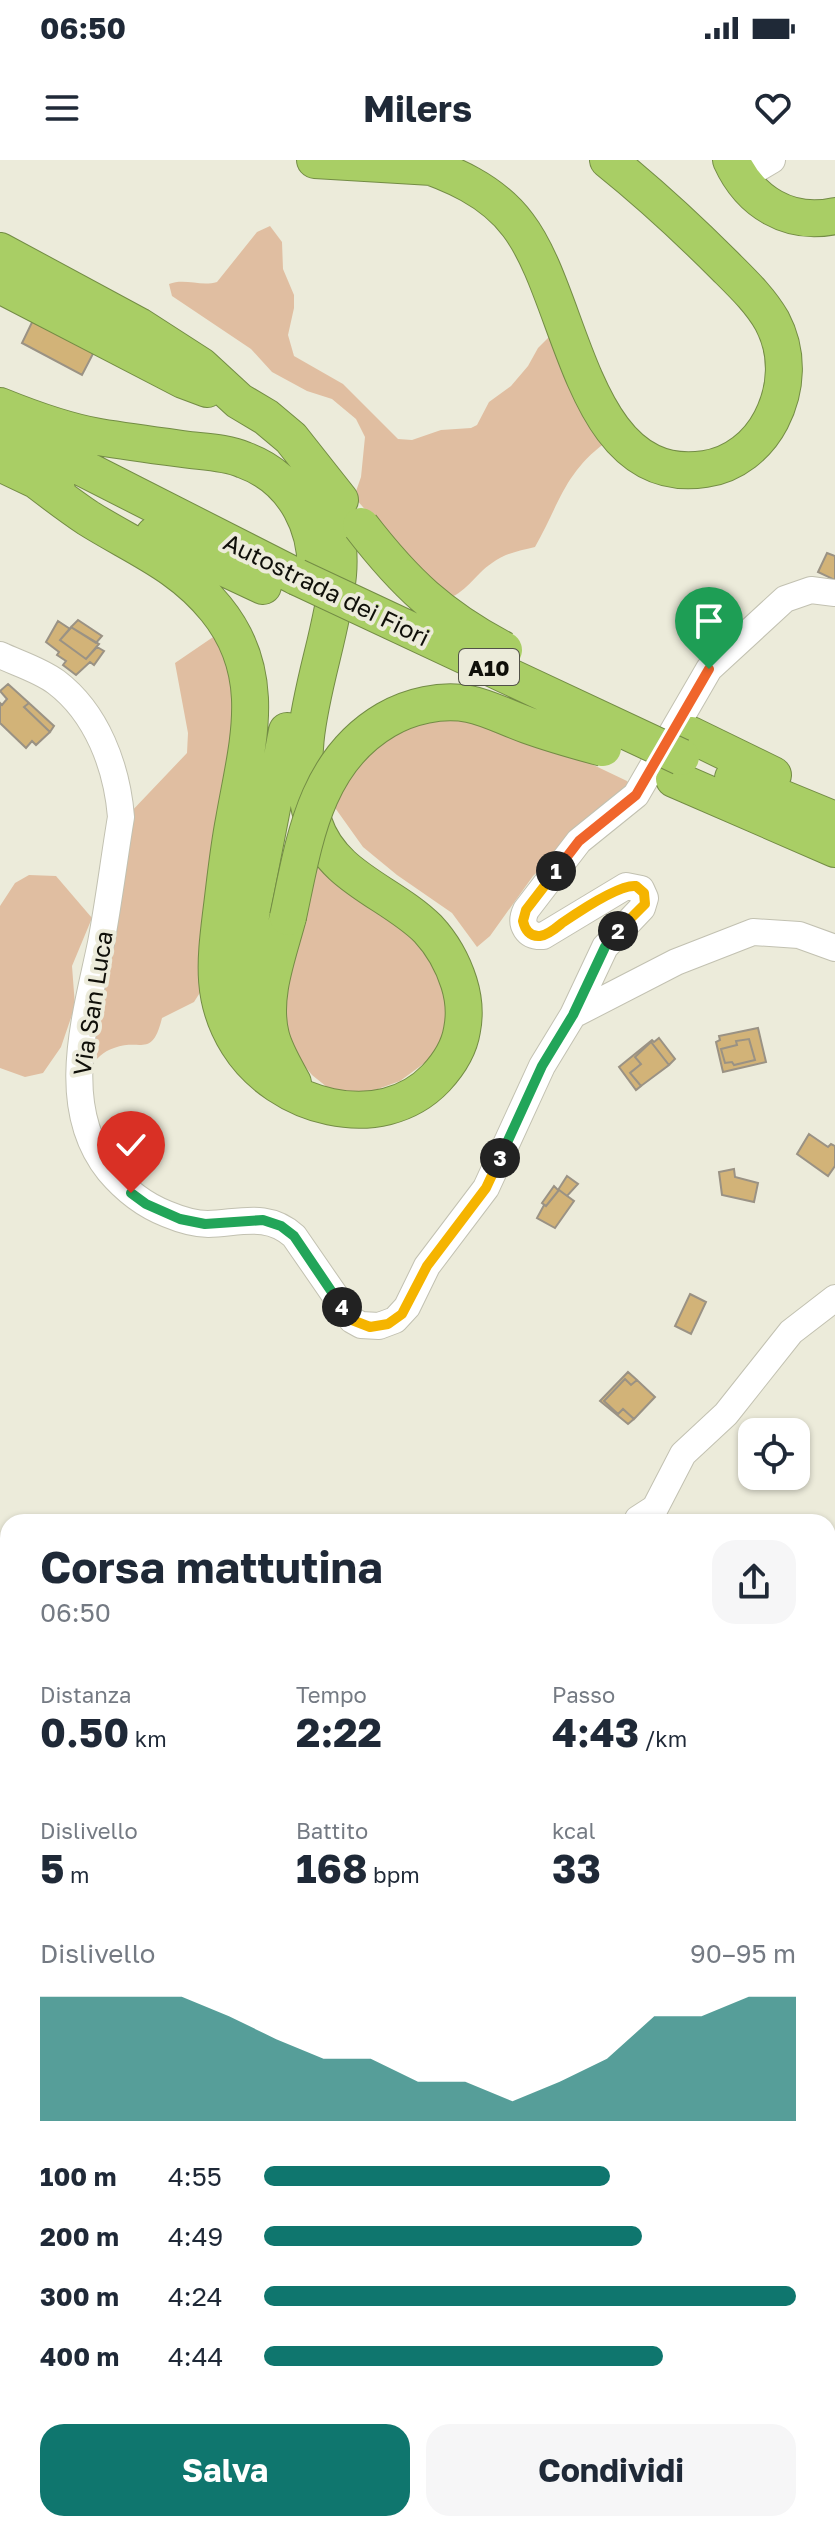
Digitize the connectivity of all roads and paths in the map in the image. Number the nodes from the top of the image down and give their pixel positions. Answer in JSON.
{"nodes":[{"id":1,"x":315,"y":160,"type":"edge"},
{"id":2,"x":608,"y":160,"type":"edge"},
{"id":3,"x":772,"y":160,"type":"edge"},
{"id":4,"x":422,"y":164,"type":"edge"},
{"id":5,"x":736,"y":169,"type":"edge"},
{"id":6,"x":835,"y":216,"type":"edge"},
{"id":7,"x":0,"y":251,"type":"edge"},
{"id":8,"x":0,"y":285,"type":"edge"},
{"id":9,"x":239,"y":401,"type":"junction"},
{"id":10,"x":0,"y":406,"type":"edge"},
{"id":11,"x":0,"y":426,"type":"edge"},
{"id":12,"x":0,"y":463,"type":"edge"},
{"id":13,"x":36,"y":480,"type":"junction"},
{"id":14,"x":324,"y":482,"type":"junction"},
{"id":15,"x":294,"y":588,"type":"junction"},
{"id":16,"x":835,"y":593,"type":"edge"},
{"id":17,"x":0,"y":655,"type":"edge"},
{"id":18,"x":603,"y":748,"type":"junction"},
{"id":19,"x":682,"y":757,"type":"junction"},
{"id":20,"x":835,"y":807,"type":"edge"},
{"id":21,"x":835,"y":820,"type":"edge"},
{"id":22,"x":835,"y":849,"type":"edge"},
{"id":23,"x":835,"y":948,"type":"edge"},
{"id":24,"x":573,"y":1015,"type":"junction"},
{"id":25,"x":305,"y":1093,"type":"junction"},
{"id":26,"x":835,"y":1298,"type":"edge"},
{"id":27,"x":646,"y":1514,"type":"edge"}],
"edges":[{"from":1,"to":4,"type":"highway"},
{"from":2,"to":4,"type":"highway"},
{"from":3,"to":5,"type":"street"},
{"from":5,"to":6,"type":"highway"},
{"from":7,"to":9,"type":"highway"},
{"from":8,"to":9,"type":"highway"},
{"from":9,"to":14,"type":"highway"},
{"from":10,"to":25,"type":"highway"},
{"from":11,"to":15,"type":"highway","name":"Autostrada dei Fiori","number":"A10"},
{"from":12,"to":13,"type":"highway","name":"Autostrada dei Fiori","number":"A10"},
{"from":13,"to":15,"type":"highway","name":"Autostrada dei Fiori","number":"A10"},
{"from":13,"to":25,"type":"highway"},
{"from":14,"to":19,"type":"highway","bridge":true},
{"from":14,"to":25,"type":"highway"},
{"from":15,"to":18,"type":"highway","name":"Autostrada dei Fiori","number":"A10","bridge":true},
{"from":15,"to":19,"type":"highway","name":"Autostrada dei Fiori","number":"A10","bridge":true},
{"from":16,"to":24,"type":"street"},
{"from":17,"to":24,"type":"street","name":"Via San Luca"},
{"from":18,"to":19,"type":"highway","name":"Autostrada dei Fiori","number":"A10"},
{"from":18,"to":25,"type":"highway","bridge":true},
{"from":19,"to":20,"type":"highway"},
{"from":19,"to":21,"type":"highway","name":"Autostrada dei Fiori","number":"A10"},
{"from":19,"to":22,"type":"highway","name":"Autostrada dei Fiori","number":"A10"},
{"from":23,"to":24,"type":"street"},
{"from":26,"to":27,"type":"street"}]}
